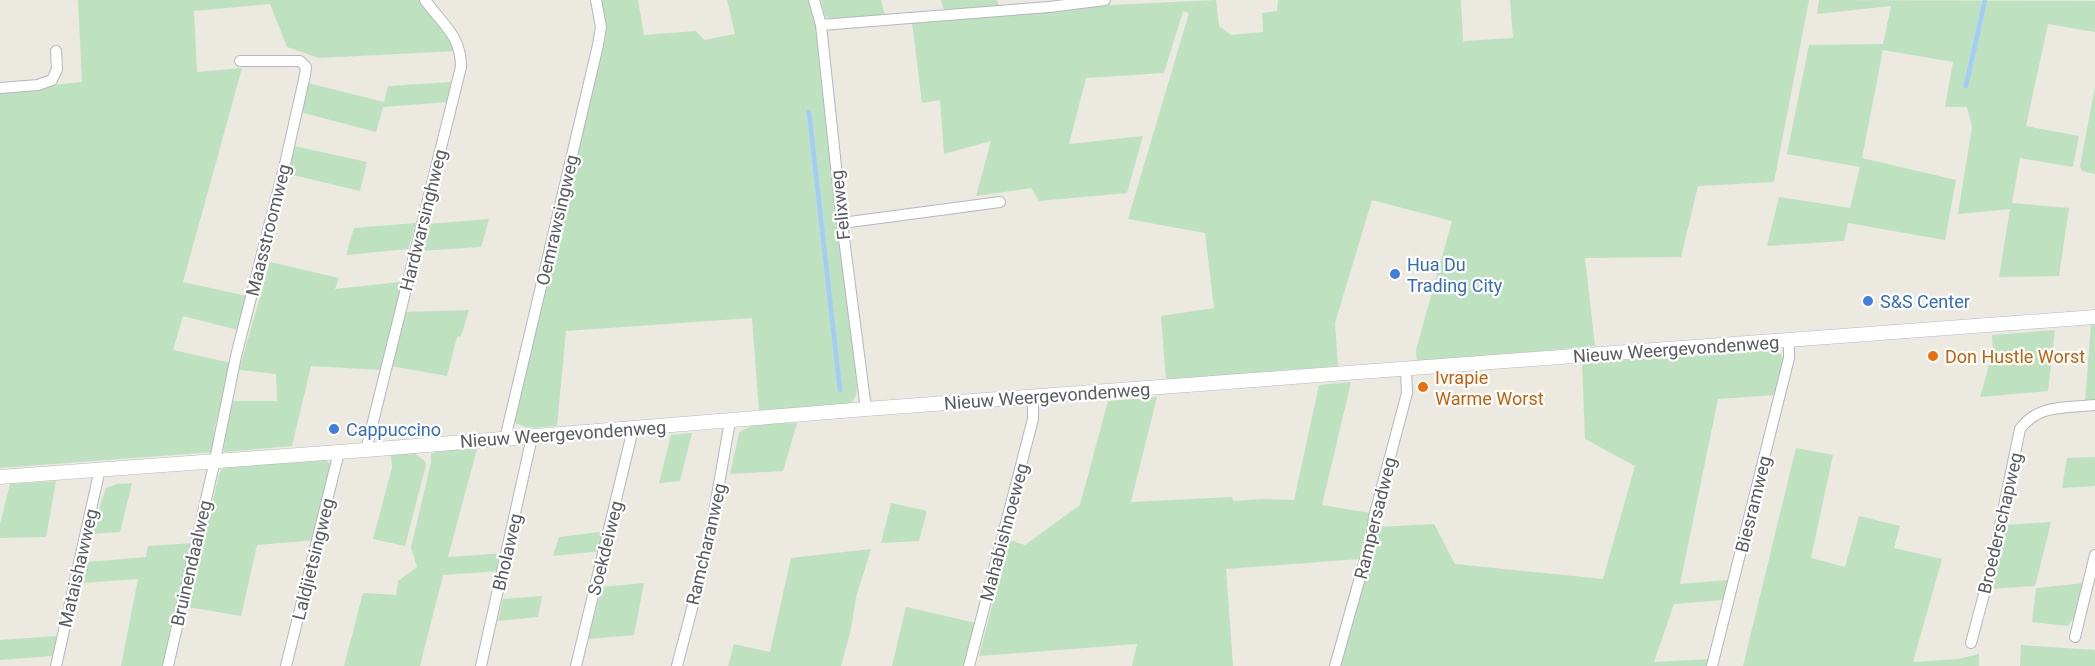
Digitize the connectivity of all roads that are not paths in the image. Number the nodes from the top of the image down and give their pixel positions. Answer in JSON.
{"nodes":[{"id":1,"x":425,"y":0,"type":"edge"},
{"id":2,"x":596,"y":0,"type":"edge"},
{"id":3,"x":814,"y":0,"type":"edge"},
{"id":4,"x":1105,"y":0,"type":"edge"},
{"id":5,"x":1048,"y":3,"type":"edge"},
{"id":6,"x":822,"y":25,"type":"junction"},
{"id":7,"x":56,"y":51,"type":"dead end"},
{"id":8,"x":240,"y":61,"type":"dead end"},
{"id":9,"x":0,"y":88,"type":"edge"},
{"id":10,"x":999,"y":202,"type":"dead end"},
{"id":11,"x":842,"y":223,"type":"junction"},
{"id":12,"x":2095,"y":317,"type":"edge"},
{"id":13,"x":1789,"y":341,"type":"junction"},
{"id":14,"x":1406,"y":370,"type":"junction"},
{"id":15,"x":1033,"y":398,"type":"junction"},
{"id":16,"x":2095,"y":405,"type":"edge"},
{"id":17,"x":866,"y":409,"type":"junction"},
{"id":18,"x":730,"y":421,"type":"junction"},
{"id":19,"x":633,"y":429,"type":"junction"},
{"id":20,"x":532,"y":437,"type":"junction"},
{"id":21,"x":505,"y":439,"type":"junction"},
{"id":22,"x":366,"y":450,"type":"junction"},
{"id":23,"x":339,"y":452,"type":"junction"},
{"id":24,"x":215,"y":460,"type":"junction"},
{"id":25,"x":100,"y":469,"type":"junction"},
{"id":26,"x":0,"y":477,"type":"edge"},
{"id":27,"x":2095,"y":555,"type":"edge"},
{"id":28,"x":2075,"y":637,"type":"dead end"},
{"id":29,"x":1971,"y":643,"type":"dead end"},
{"id":30,"x":56,"y":666,"type":"edge"},
{"id":31,"x":168,"y":666,"type":"edge"},
{"id":32,"x":286,"y":666,"type":"edge"},
{"id":33,"x":481,"y":666,"type":"edge"},
{"id":34,"x":576,"y":666,"type":"edge"},
{"id":35,"x":677,"y":666,"type":"edge"},
{"id":36,"x":969,"y":666,"type":"edge"},
{"id":37,"x":1335,"y":666,"type":"edge"},
{"id":38,"x":1712,"y":666,"type":"edge"}],
"edges":[{"from":1,"to":22,"type":"street","name":"Hardwarsinghweg"},
{"from":2,"to":21,"type":"street","name":"Oemrawsingweg"},
{"from":3,"to":6,"type":"street","name":"Felixweg"},
{"from":4,"to":5,"type":"street"},
{"from":5,"to":6,"type":"street"},
{"from":6,"to":11,"type":"street","name":"Felixweg"},
{"from":7,"to":9,"type":"street"},
{"from":8,"to":24,"type":"street","name":"Maasstroomweg"},
{"from":10,"to":11,"type":"street"},
{"from":11,"to":17,"type":"street","name":"Felixweg"},
{"from":12,"to":13,"type":"street","name":"Nieuw Weergevondenweg"},
{"from":13,"to":14,"type":"street","name":"Nieuw Weergevondenweg"},
{"from":13,"to":38,"type":"street","name":"Biesramweg"},
{"from":14,"to":15,"type":"street","name":"Nieuw Weergevondenweg"},
{"from":14,"to":37,"type":"street","name":"Rampersadweg"},
{"from":15,"to":17,"type":"street","name":"Nieuw Weergevondenweg"},
{"from":15,"to":36,"type":"street","name":"Mahabishnoeweg"},
{"from":16,"to":29,"type":"street","name":"Broederschapweg"},
{"from":17,"to":18,"type":"street","name":"Nieuw Weergevondenweg"},
{"from":18,"to":19,"type":"street","name":"Nieuw Weergevondenweg"},
{"from":18,"to":35,"type":"street","name":"Ramcharanweg"},
{"from":19,"to":20,"type":"street","name":"Nieuw Weergevondenweg"},
{"from":19,"to":34,"type":"street","name":"Soekdeiweg"},
{"from":20,"to":21,"type":"street","name":"Nieuw Weergevondenweg"},
{"from":20,"to":33,"type":"street","name":"Bholaweg"},
{"from":21,"to":22,"type":"street","name":"Nieuw Weergevondenweg"},
{"from":22,"to":23,"type":"street","name":"Nieuw Weergevondenweg"},
{"from":23,"to":24,"type":"street","name":"Nieuw Weergevondenweg"},
{"from":23,"to":32,"type":"street","name":"Laldjietsingweg"},
{"from":24,"to":25,"type":"street","name":"Nieuw Weergevondenweg"},
{"from":24,"to":31,"type":"street","name":"Bruinendaalweg"},
{"from":25,"to":26,"type":"street","name":"Nieuw Weergevondenweg"},
{"from":25,"to":30,"type":"street","name":"Mataishawweg"},
{"from":27,"to":28,"type":"street"}]}
